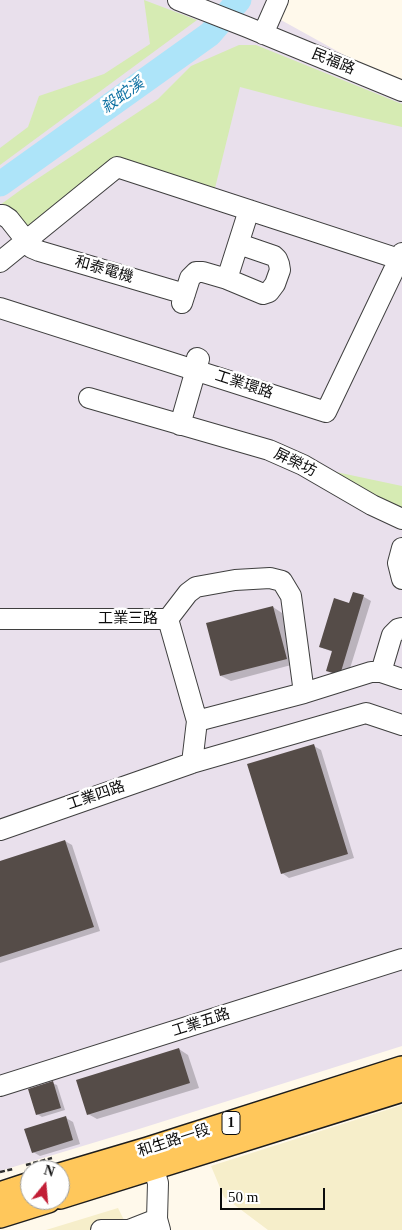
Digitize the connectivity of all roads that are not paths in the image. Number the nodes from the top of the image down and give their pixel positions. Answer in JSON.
{"nodes":[{"id":1,"x":178,"y":0,"type":"edge"},
{"id":2,"x":278,"y":0,"type":"edge"},
{"id":3,"x":255,"y":30,"type":"junction"},
{"id":4,"x":402,"y":91,"type":"edge"},
{"id":5,"x":249,"y":210,"type":"junction"},
{"id":6,"x":0,"y":216,"type":"edge"},
{"id":7,"x":26,"y":241,"type":"junction"},
{"id":8,"x":238,"y":244,"type":"junction"},
{"id":9,"x":401,"y":256,"type":"edge"},
{"id":10,"x":0,"y":262,"type":"edge"},
{"id":11,"x":227,"y":279,"type":"junction"},
{"id":12,"x":0,"y":308,"type":"edge"},
{"id":13,"x":93,"y":324,"type":"dead end"},
{"id":14,"x":196,"y":370,"type":"junction"},
{"id":15,"x":88,"y":398,"type":"dead end"},
{"id":16,"x":180,"y":424,"type":"junction"},
{"id":17,"x":402,"y":519,"type":"edge"},
{"id":18,"x":402,"y":548,"type":"edge"},
{"id":19,"x":402,"y":579,"type":"edge"},
{"id":20,"x":0,"y":619,"type":"edge"},
{"id":21,"x":168,"y":619,"type":"junction"},
{"id":22,"x":402,"y":628,"type":"edge"},
{"id":23,"x":395,"y":652,"type":"edge"},
{"id":24,"x":381,"y":672,"type":"junction"},
{"id":25,"x":402,"y":679,"type":"edge"},
{"id":26,"x":304,"y":694,"type":"junction"},
{"id":27,"x":197,"y":721,"type":"junction"},
{"id":28,"x":402,"y":725,"type":"edge"},
{"id":29,"x":192,"y":763,"type":"junction"},
{"id":30,"x":0,"y":830,"type":"edge"},
{"id":31,"x":402,"y":959,"type":"edge"},
{"id":32,"x":402,"y":1069,"type":"edge"},
{"id":33,"x":0,"y":1086,"type":"edge"},
{"id":34,"x":402,"y":1089,"type":"edge"},
{"id":35,"x":150,"y":1158,"type":"junction"},
{"id":36,"x":70,"y":1174,"type":"edge"},
{"id":37,"x":20,"y":1188,"type":"edge"},
{"id":38,"x":70,"y":1192,"type":"edge"},
{"id":39,"x":0,"y":1195,"type":"edge"},
{"id":40,"x":20,"y":1209,"type":"edge"},
{"id":41,"x":0,"y":1216,"type":"edge"},
{"id":42,"x":159,"y":1225,"type":"edge"},
{"id":43,"x":101,"y":1230,"type":"edge"}],
"edges":[{"from":1,"to":3,"type":"street","name":"民福路"},
{"from":2,"to":3,"type":"street"},
{"from":3,"to":4,"type":"street","name":"民福路"},
{"from":5,"to":7,"type":"street","name":"工業環路"},
{"from":5,"to":8,"type":"street"},
{"from":5,"to":9,"type":"street","name":"工業環路"},
{"from":6,"to":7,"type":"street"},
{"from":7,"to":10,"type":"street","name":"工業環路"},
{"from":7,"to":11,"type":"street","name":"和泰電機"},
{"from":8,"to":11,"type":"street"},
{"from":8,"to":11,"type":"street","name":"和泰電機"},
{"from":9,"to":14,"type":"street","name":"工業環路"},
{"from":12,"to":14,"type":"street","name":"工業環路"},
{"from":13,"to":14,"type":"street"},
{"from":14,"to":16,"type":"street"},
{"from":15,"to":16,"type":"street","name":"屏榮坊"},
{"from":16,"to":17,"type":"street","name":"屏榮坊"},
{"from":18,"to":19,"type":"street"},
{"from":20,"to":21,"type":"street","name":"工業三路"},
{"from":21,"to":26,"type":"street"},
{"from":21,"to":27,"type":"street","name":"工業三路"},
{"from":22,"to":23,"type":"street"},
{"from":23,"to":24,"type":"street"},
{"from":24,"to":25,"type":"street"},
{"from":24,"to":26,"type":"street"},
{"from":26,"to":27,"type":"street"},
{"from":27,"to":29,"type":"street","name":"工業三路"},
{"from":28,"to":29,"type":"street"},
{"from":29,"to":30,"type":"street","name":"工業四路"},
{"from":31,"to":33,"type":"street","name":"工業五路"},
{"from":32,"to":35,"type":"main road","name":"和生路一段","number":"1"},
{"from":34,"to":35,"type":"main road","name":"和生路一段","number":"1"},
{"from":35,"to":36,"type":"main road","name":"和生路一段","number":"1"},
{"from":35,"to":38,"type":"main road","name":"和生路一段","number":"1"},
{"from":35,"to":42,"type":"street"},
{"from":37,"to":39,"type":"main road"},
{"from":40,"to":41,"type":"main road"},
{"from":42,"to":43,"type":"street"}]}
